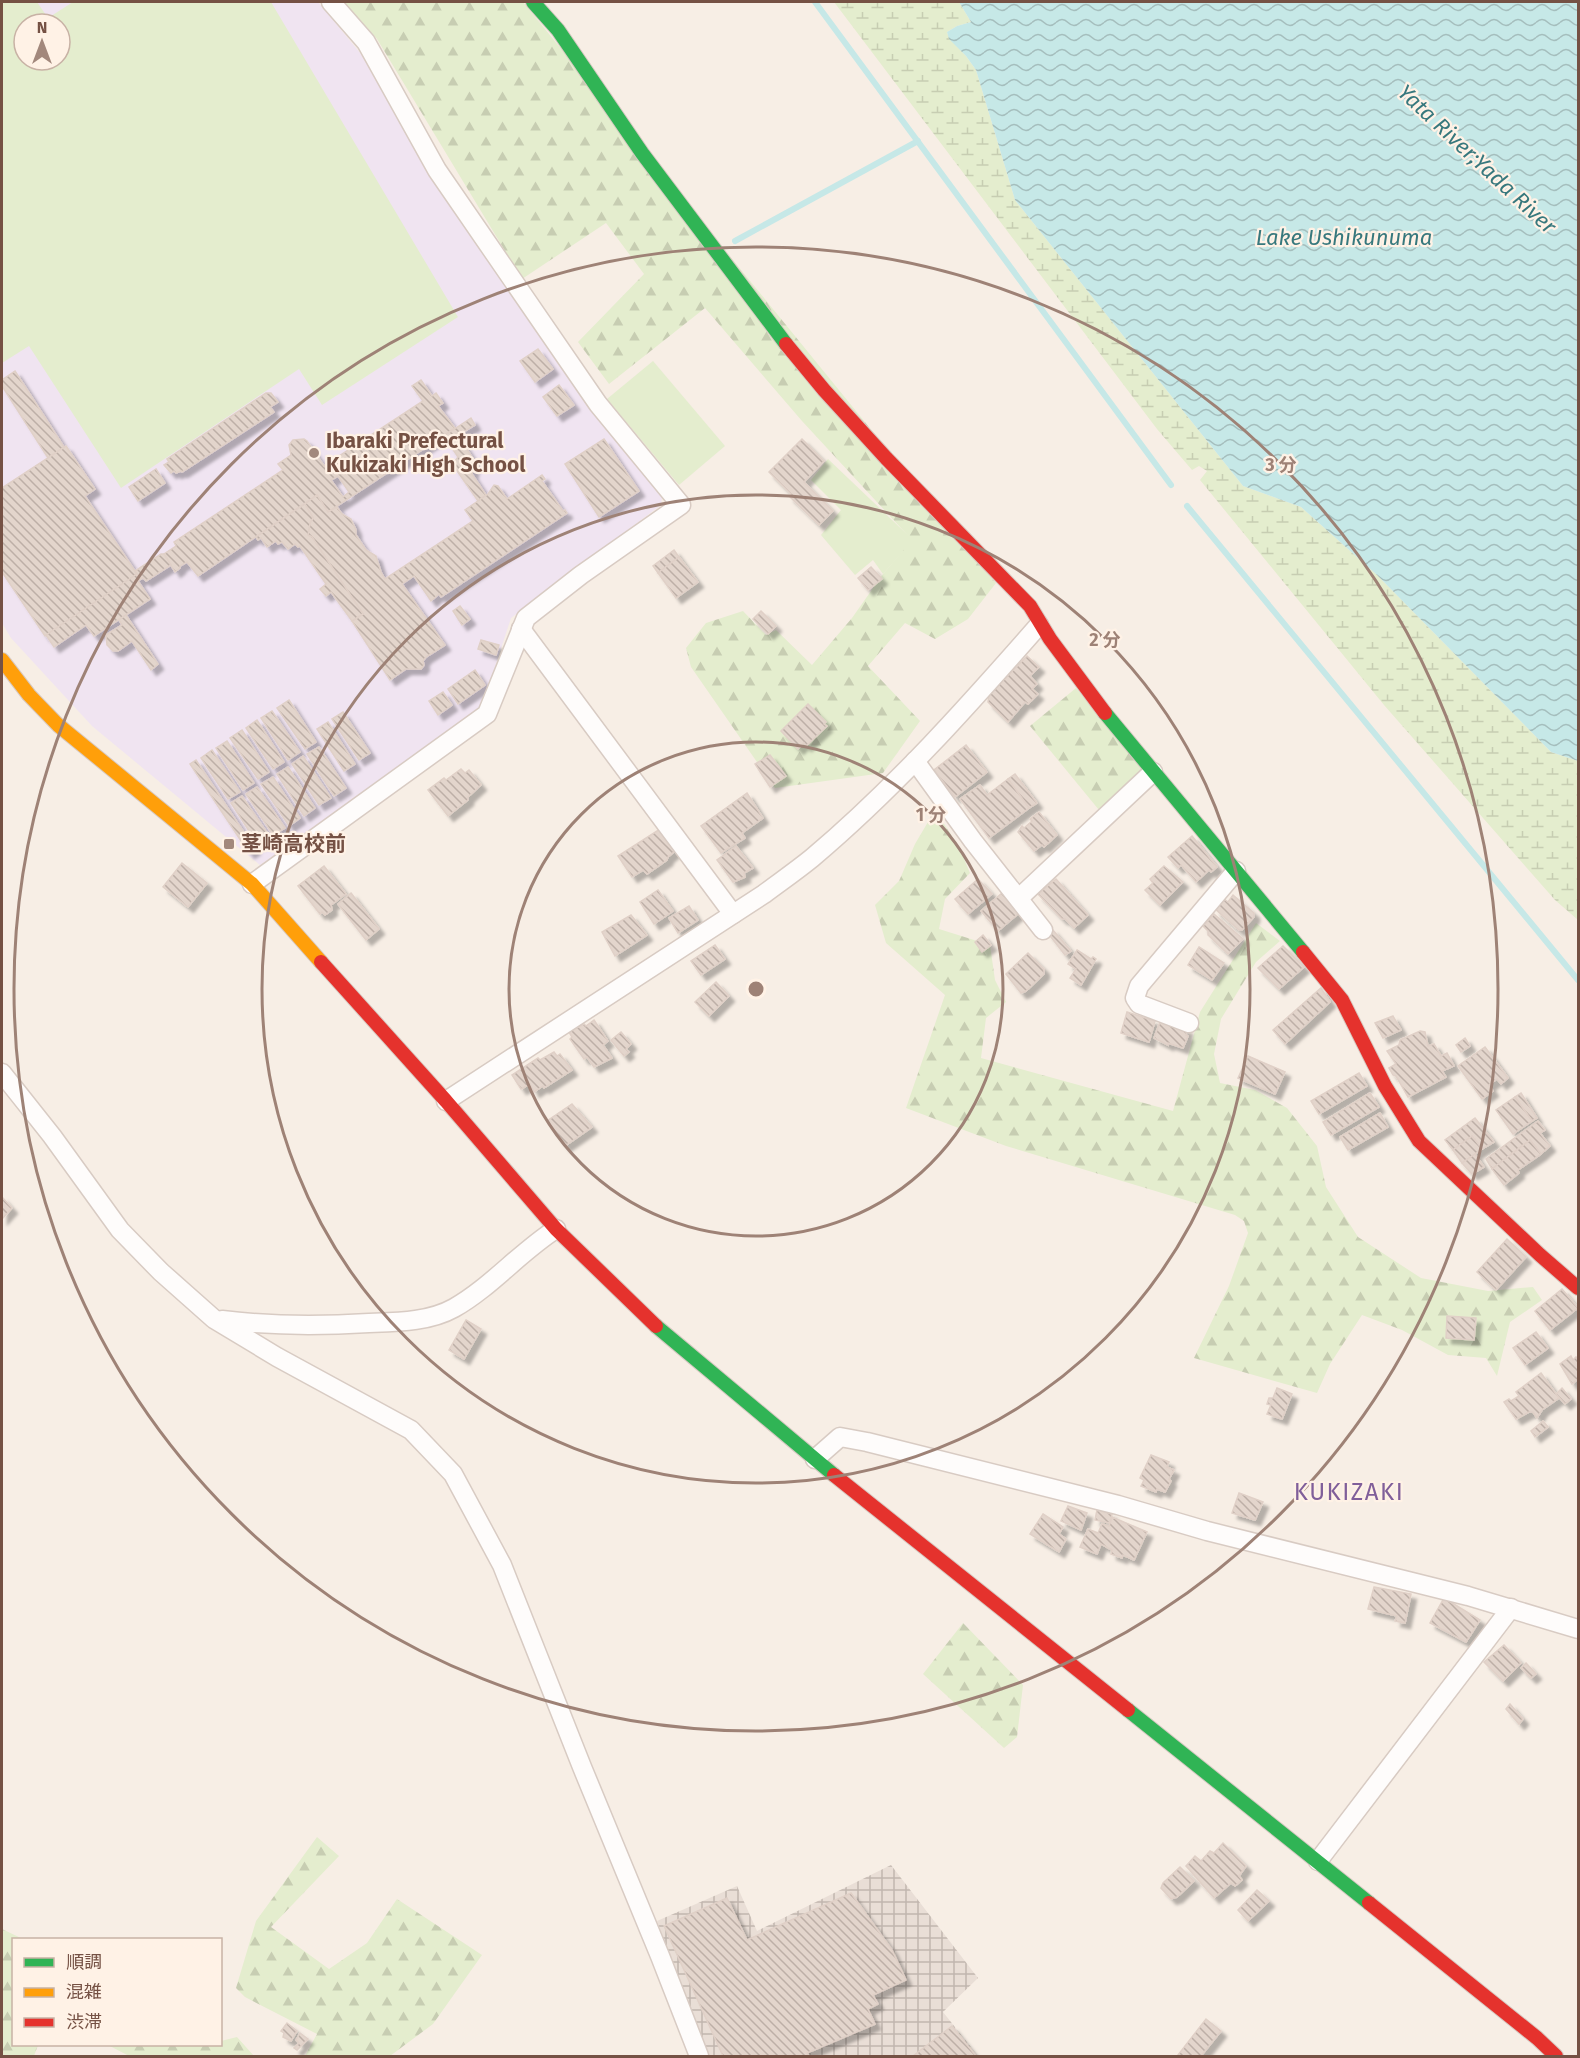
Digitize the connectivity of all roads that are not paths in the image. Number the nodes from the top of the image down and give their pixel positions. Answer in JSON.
{"nodes":[{"id":1,"x":331,"y":2,"type":"edge"},
{"id":2,"x":533,"y":2,"type":"edge"},
{"id":3,"x":1039,"y":624,"type":"junction"},
{"id":4,"x":520,"y":629,"type":"junction"},
{"id":5,"x":2,"y":660,"type":"edge"},
{"id":6,"x":915,"y":761,"type":"junction"},
{"id":7,"x":1153,"y":772,"type":"junction"},
{"id":8,"x":1236,"y":871,"type":"junction"},
{"id":9,"x":252,"y":884,"type":"junction"},
{"id":10,"x":1018,"y":898,"type":"junction"},
{"id":11,"x":733,"y":914,"type":"junction"},
{"id":12,"x":1043,"y":930,"type":"dead end"},
{"id":13,"x":1189,"y":1023,"type":"dead end"},
{"id":14,"x":2,"y":1073,"type":"edge"},
{"id":15,"x":446,"y":1101,"type":"junction"},
{"id":16,"x":556,"y":1229,"type":"junction"},
{"id":17,"x":1578,"y":1288,"type":"edge"},
{"id":18,"x":214,"y":1319,"type":"junction"},
{"id":19,"x":815,"y":1459,"type":"junction"},
{"id":20,"x":1511,"y":1608,"type":"junction"},
{"id":21,"x":1578,"y":1629,"type":"edge"},
{"id":22,"x":1318,"y":1861,"type":"junction"},
{"id":23,"x":699,"y":2056,"type":"edge"},
{"id":24,"x":1556,"y":2056,"type":"edge"}],
"edges":[{"from":1,"to":4,"type":"street"},
{"from":2,"to":3,"type":"street"},
{"from":3,"to":6,"type":"street"},
{"from":3,"to":7,"type":"street"},
{"from":4,"to":9,"type":"street"},
{"from":4,"to":11,"type":"street"},
{"from":5,"to":9,"type":"street"},
{"from":6,"to":10,"type":"street"},
{"from":6,"to":11,"type":"street"},
{"from":7,"to":8,"type":"street"},
{"from":7,"to":10,"type":"street"},
{"from":8,"to":13,"type":"street"},
{"from":8,"to":17,"type":"street"},
{"from":9,"to":15,"type":"street"},
{"from":10,"to":12,"type":"street"},
{"from":11,"to":15,"type":"street"},
{"from":14,"to":18,"type":"street"},
{"from":15,"to":16,"type":"street"},
{"from":16,"to":18,"type":"street"},
{"from":16,"to":19,"type":"street"},
{"from":18,"to":23,"type":"street"},
{"from":19,"to":20,"type":"street"},
{"from":19,"to":22,"type":"street"},
{"from":20,"to":21,"type":"street"},
{"from":20,"to":22,"type":"street"},
{"from":22,"to":24,"type":"street"}]}
